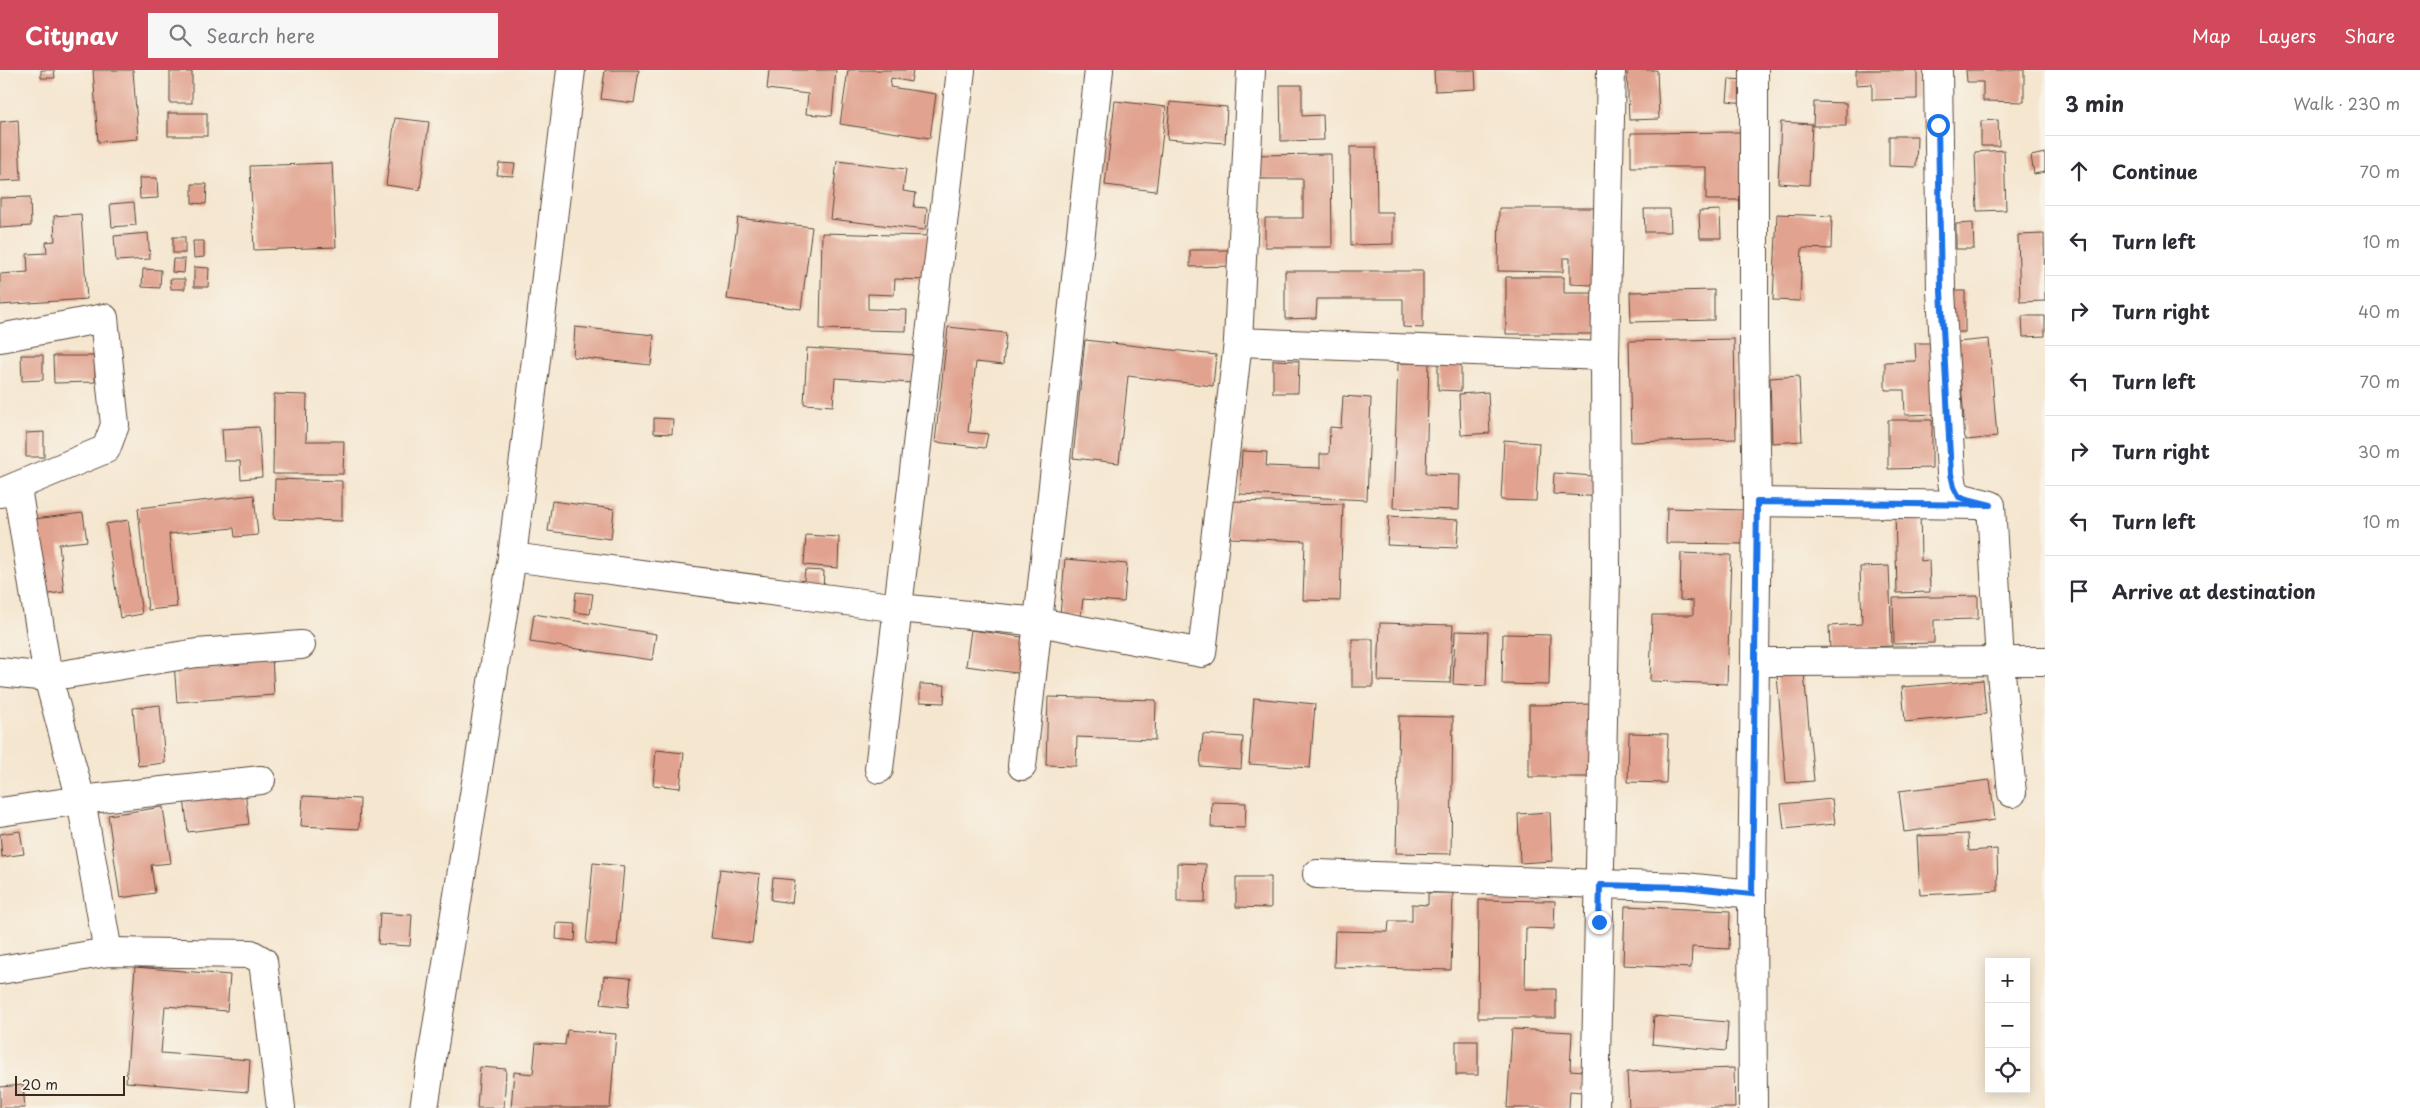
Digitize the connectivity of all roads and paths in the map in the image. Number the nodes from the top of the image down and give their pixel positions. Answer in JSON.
{"nodes":[{"id":1,"x":571,"y":70,"type":"edge"},
{"id":2,"x":961,"y":70,"type":"edge"},
{"id":3,"x":1099,"y":70,"type":"edge"},
{"id":4,"x":1251,"y":70,"type":"edge"},
{"id":5,"x":1611,"y":70,"type":"edge"},
{"id":6,"x":1754,"y":70,"type":"edge"},
{"id":7,"x":1938,"y":70,"type":"edge"},
{"id":8,"x":0,"y":338,"type":"edge"},
{"id":9,"x":1238,"y":342,"type":"junction"},
{"id":10,"x":1605,"y":356,"type":"junction"},
{"id":11,"x":8,"y":490,"type":"edge"},
{"id":12,"x":1757,"y":502,"type":"junction"},
{"id":13,"x":1991,"y":505,"type":"junction"},
{"id":14,"x":512,"y":557,"type":"junction"},
{"id":15,"x":899,"y":608,"type":"junction"},
{"id":16,"x":1039,"y":622,"type":"junction"},
{"id":17,"x":301,"y":646,"type":"dead end"},
{"id":18,"x":2045,"y":661,"type":"edge"},
{"id":19,"x":1755,"y":662,"type":"junction"},
{"id":20,"x":2000,"y":662,"type":"junction"},
{"id":21,"x":0,"y":672,"type":"edge"},
{"id":22,"x":48,"y":677,"type":"junction"},
{"id":23,"x":1022,"y":766,"type":"dead end"},
{"id":24,"x":879,"y":769,"type":"dead end"},
{"id":25,"x":261,"y":780,"type":"dead end"},
{"id":26,"x":2012,"y":793,"type":"dead end"},
{"id":27,"x":81,"y":800,"type":"junction"},
{"id":28,"x":0,"y":812,"type":"edge"},
{"id":29,"x":1318,"y":874,"type":"dead end"},
{"id":30,"x":1600,"y":885,"type":"junction"},
{"id":31,"x":1752,"y":894,"type":"junction"},
{"id":32,"x":108,"y":952,"type":"junction"},
{"id":33,"x":0,"y":970,"type":"edge"},
{"id":34,"x":281,"y":1108,"type":"edge"},
{"id":35,"x":424,"y":1108,"type":"edge"},
{"id":36,"x":1594,"y":1108,"type":"edge"},
{"id":37,"x":1753,"y":1108,"type":"edge"}],
"edges":[{"from":1,"to":14,"type":"street"},
{"from":2,"to":15,"type":"street"},
{"from":3,"to":16,"type":"street"},
{"from":4,"to":9,"type":"street"},
{"from":5,"to":10,"type":"street"},
{"from":6,"to":12,"type":"street"},
{"from":7,"to":13,"type":"street"},
{"from":8,"to":11,"type":"street"},
{"from":9,"to":10,"type":"street"},
{"from":9,"to":16,"type":"street"},
{"from":10,"to":30,"type":"street"},
{"from":11,"to":22,"type":"street"},
{"from":12,"to":13,"type":"street"},
{"from":12,"to":19,"type":"street"},
{"from":13,"to":20,"type":"street"},
{"from":14,"to":15,"type":"street"},
{"from":14,"to":35,"type":"street"},
{"from":15,"to":16,"type":"street"},
{"from":15,"to":24,"type":"street"},
{"from":16,"to":23,"type":"street"},
{"from":17,"to":22,"type":"street"},
{"from":18,"to":20,"type":"street"},
{"from":19,"to":20,"type":"street"},
{"from":19,"to":31,"type":"street"},
{"from":20,"to":26,"type":"street"},
{"from":21,"to":22,"type":"street"},
{"from":22,"to":27,"type":"street"},
{"from":25,"to":27,"type":"street"},
{"from":27,"to":28,"type":"street"},
{"from":27,"to":32,"type":"street"},
{"from":29,"to":30,"type":"street"},
{"from":30,"to":31,"type":"street"},
{"from":30,"to":36,"type":"street"},
{"from":31,"to":37,"type":"street"},
{"from":32,"to":33,"type":"street"},
{"from":32,"to":34,"type":"street"}]}
